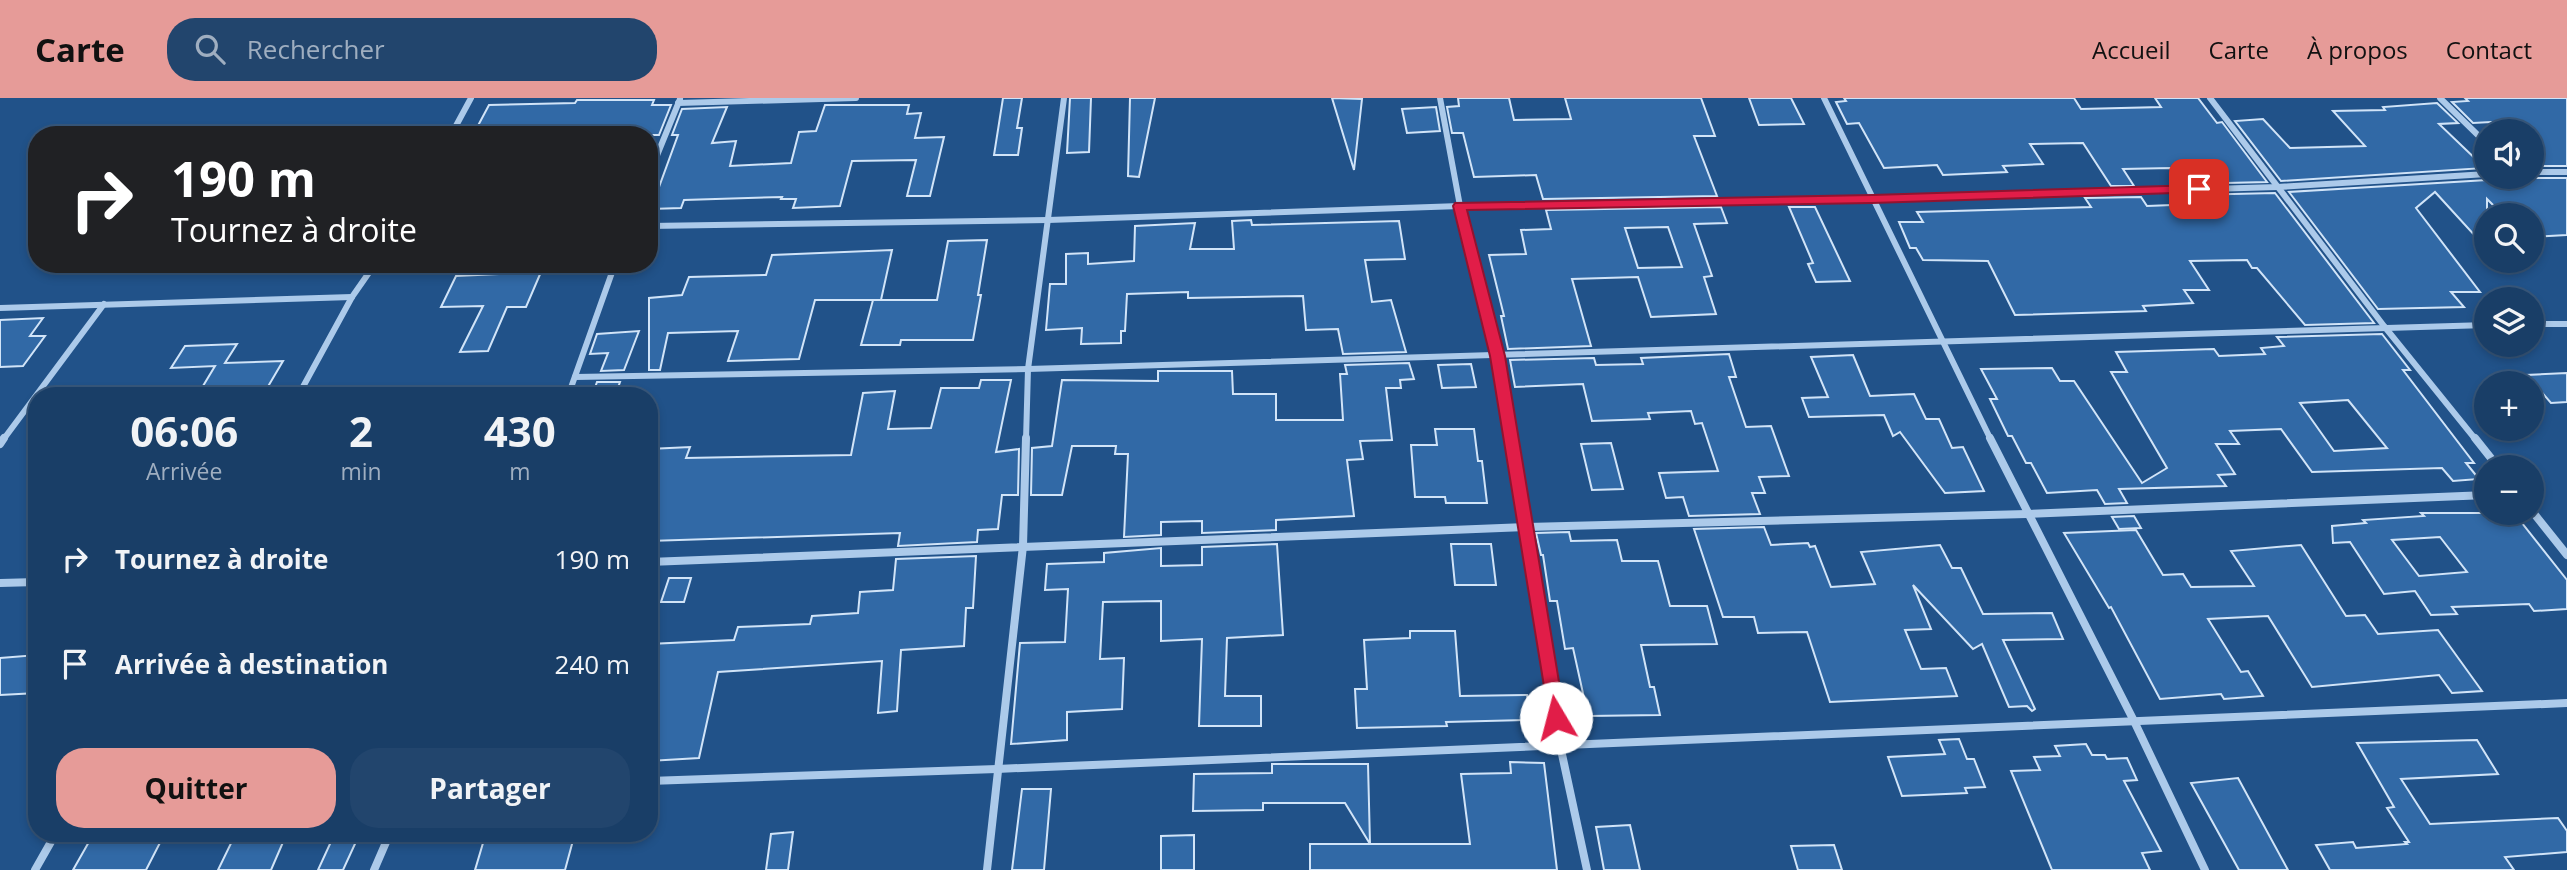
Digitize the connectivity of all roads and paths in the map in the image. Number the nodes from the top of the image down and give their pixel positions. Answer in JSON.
{"nodes":[{"id":1,"x":471,"y":98,"type":"edge"},
{"id":2,"x":856,"y":98,"type":"edge"},
{"id":3,"x":1064,"y":98,"type":"edge"},
{"id":4,"x":1440,"y":98,"type":"edge"},
{"id":5,"x":1824,"y":98,"type":"edge"},
{"id":6,"x":2210,"y":98,"type":"edge"},
{"id":7,"x":2440,"y":98,"type":"edge"},
{"id":8,"x":679,"y":100,"type":"edge"},
{"id":9,"x":456,"y":126,"type":"edge"},
{"id":10,"x":2474,"y":131,"type":"edge"},
{"id":11,"x":658,"y":152,"type":"edge"},
{"id":12,"x":2544,"y":172,"type":"edge"},
{"id":13,"x":2567,"y":172,"type":"edge"},
{"id":14,"x":2474,"y":175,"type":"edge"},
{"id":15,"x":2278,"y":187,"type":"junction"},
{"id":16,"x":1872,"y":199,"type":"junction"},
{"id":17,"x":1460,"y":206,"type":"junction"},
{"id":18,"x":1048,"y":219,"type":"junction"},
{"id":19,"x":658,"y":226,"type":"edge"},
{"id":20,"x":369,"y":273,"type":"edge"},
{"id":21,"x":612,"y":273,"type":"edge"},
{"id":22,"x":352,"y":297,"type":"junction"},
{"id":23,"x":104,"y":304,"type":"junction"},
{"id":24,"x":0,"y":308,"type":"edge"},
{"id":25,"x":2544,"y":324,"type":"edge"},
{"id":26,"x":2567,"y":324,"type":"edge"},
{"id":27,"x":2474,"y":325,"type":"edge"},
{"id":28,"x":2384,"y":326,"type":"junction"},
{"id":29,"x":1940,"y":340,"type":"junction"},
{"id":30,"x":1498,"y":356,"type":"junction"},
{"id":31,"x":1028,"y":369,"type":"junction"},
{"id":32,"x":575,"y":377,"type":"junction"},
{"id":33,"x":42,"y":387,"type":"edge"},
{"id":34,"x":303,"y":387,"type":"edge"},
{"id":35,"x":571,"y":387,"type":"edge"},
{"id":36,"x":28,"y":406,"type":"edge"},
{"id":37,"x":0,"y":444,"type":"edge"},
{"id":38,"x":2488,"y":455,"type":"edge"},
{"id":39,"x":2474,"y":496,"type":"edge"},
{"id":40,"x":2027,"y":514,"type":"junction"},
{"id":41,"x":2543,"y":525,"type":"edge"},
{"id":42,"x":1527,"y":527,"type":"junction"},
{"id":43,"x":1023,"y":546,"type":"junction"},
{"id":44,"x":2567,"y":555,"type":"edge"},
{"id":45,"x":658,"y":562,"type":"edge"},
{"id":46,"x":28,"y":582,"type":"edge"},
{"id":47,"x":0,"y":583,"type":"edge"},
{"id":48,"x":2567,"y":703,"type":"edge"},
{"id":49,"x":2134,"y":721,"type":"junction"},
{"id":50,"x":1560,"y":745,"type":"junction"},
{"id":51,"x":997,"y":769,"type":"junction"},
{"id":52,"x":658,"y":781,"type":"edge"},
{"id":53,"x":51,"y":842,"type":"edge"},
{"id":54,"x":386,"y":842,"type":"edge"},
{"id":55,"x":35,"y":870,"type":"edge"},
{"id":56,"x":374,"y":870,"type":"edge"},
{"id":57,"x":987,"y":870,"type":"edge"},
{"id":58,"x":1587,"y":870,"type":"edge"},
{"id":59,"x":2206,"y":870,"type":"edge"}],
"edges":[{"from":1,"to":9,"type":"street"},
{"from":2,"to":8,"type":"street"},
{"from":3,"to":18,"type":"street"},
{"from":4,"to":17,"type":"street"},
{"from":5,"to":16,"type":"street"},
{"from":6,"to":15,"type":"street"},
{"from":7,"to":10,"type":"street"},
{"from":8,"to":11,"type":"street"},
{"from":12,"to":13,"type":"street"},
{"from":14,"to":15,"type":"street"},
{"from":15,"to":16,"type":"street"},
{"from":15,"to":28,"type":"street"},
{"from":16,"to":17,"type":"street"},
{"from":16,"to":29,"type":"street"},
{"from":17,"to":18,"type":"street"},
{"from":17,"to":30,"type":"street"},
{"from":18,"to":19,"type":"street"},
{"from":18,"to":31,"type":"street"},
{"from":20,"to":22,"type":"street"},
{"from":21,"to":32,"type":"street"},
{"from":22,"to":23,"type":"street"},
{"from":22,"to":34,"type":"street"},
{"from":23,"to":24,"type":"street"},
{"from":23,"to":33,"type":"street"},
{"from":25,"to":26,"type":"street"},
{"from":27,"to":28,"type":"street"},
{"from":28,"to":29,"type":"street"},
{"from":28,"to":38,"type":"street"},
{"from":29,"to":30,"type":"street"},
{"from":29,"to":40,"type":"street"},
{"from":30,"to":31,"type":"street"},
{"from":30,"to":42,"type":"street"},
{"from":31,"to":32,"type":"street"},
{"from":31,"to":43,"type":"street"},
{"from":32,"to":35,"type":"street"},
{"from":36,"to":37,"type":"street"},
{"from":39,"to":40,"type":"street"},
{"from":40,"to":42,"type":"street"},
{"from":40,"to":49,"type":"street"},
{"from":41,"to":44,"type":"street"},
{"from":42,"to":43,"type":"street"},
{"from":42,"to":50,"type":"street"},
{"from":43,"to":45,"type":"street"},
{"from":43,"to":51,"type":"street"},
{"from":46,"to":47,"type":"street"},
{"from":48,"to":49,"type":"street"},
{"from":49,"to":50,"type":"street"},
{"from":49,"to":59,"type":"street"},
{"from":50,"to":51,"type":"street"},
{"from":50,"to":58,"type":"street"},
{"from":51,"to":52,"type":"street"},
{"from":51,"to":57,"type":"street"},
{"from":53,"to":55,"type":"street"},
{"from":54,"to":56,"type":"street"}]}
